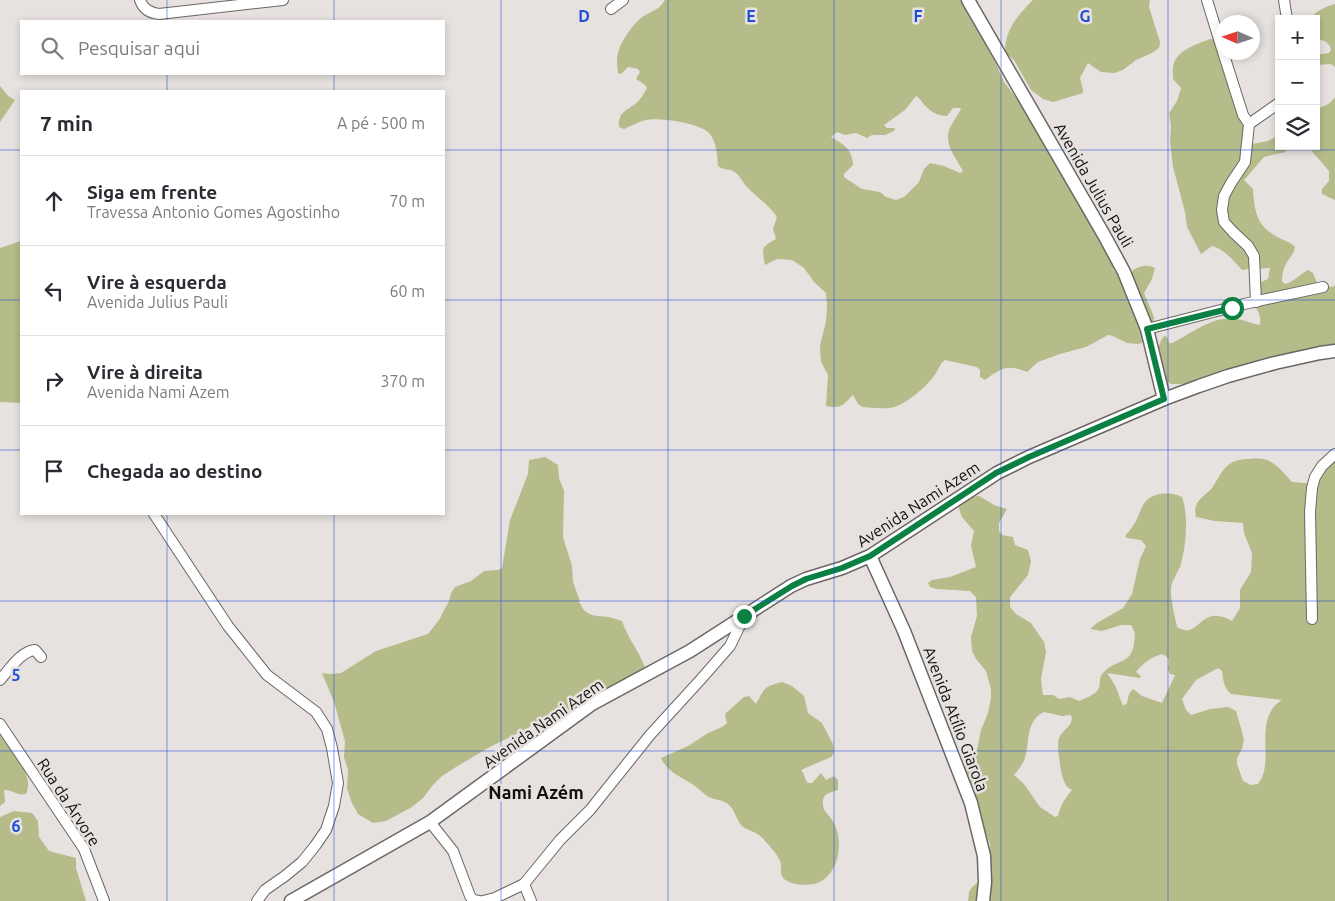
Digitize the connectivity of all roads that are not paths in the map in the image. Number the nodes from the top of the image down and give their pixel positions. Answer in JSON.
{"nodes":[{"id":1,"x":140,"y":0,"type":"edge"},
{"id":2,"x":283,"y":0,"type":"edge"},
{"id":3,"x":623,"y":0,"type":"edge"},
{"id":4,"x":968,"y":0,"type":"edge"},
{"id":5,"x":1207,"y":0,"type":"edge"},
{"id":6,"x":1284,"y":0,"type":"edge"},
{"id":7,"x":611,"y":9,"type":"dead end"},
{"id":8,"x":1286,"y":15,"type":"edge"},
{"id":9,"x":1215,"y":26,"type":"edge"},
{"id":10,"x":1226,"y":60,"type":"edge"},
{"id":11,"x":1276,"y":105,"type":"edge"},
{"id":12,"x":1249,"y":124,"type":"junction"},
{"id":13,"x":1323,"y":287,"type":"dead end"},
{"id":14,"x":1256,"y":302,"type":"junction"},
{"id":15,"x":1147,"y":329,"type":"junction"},
{"id":16,"x":1335,"y":351,"type":"edge"},
{"id":17,"x":1164,"y":399,"type":"junction"},
{"id":18,"x":1335,"y":454,"type":"edge"},
{"id":19,"x":155,"y":515,"type":"edge"},
{"id":20,"x":870,"y":556,"type":"junction"},
{"id":21,"x":744,"y":616,"type":"junction"},
{"id":22,"x":1312,"y":618,"type":"dead end"},
{"id":23,"x":41,"y":657,"type":"dead end"},
{"id":24,"x":0,"y":680,"type":"edge"},
{"id":25,"x":0,"y":724,"type":"edge"},
{"id":26,"x":430,"y":822,"type":"junction"},
{"id":27,"x":524,"y":884,"type":"junction"},
{"id":28,"x":104,"y":901,"type":"edge"},
{"id":29,"x":258,"y":901,"type":"edge"},
{"id":30,"x":291,"y":901,"type":"edge"},
{"id":31,"x":479,"y":901,"type":"edge"},
{"id":32,"x":483,"y":901,"type":"edge"},
{"id":33,"x":531,"y":901,"type":"edge"},
{"id":34,"x":983,"y":901,"type":"edge"}],
"edges":[{"from":1,"to":2,"type":"street"},
{"from":3,"to":7,"type":"street"},
{"from":4,"to":15,"type":"street","name":"Avenida Julius Pauli"},
{"from":5,"to":9,"type":"street"},
{"from":6,"to":8,"type":"street"},
{"from":10,"to":12,"type":"street"},
{"from":11,"to":12,"type":"street"},
{"from":12,"to":14,"type":"street"},
{"from":13,"to":14,"type":"street"},
{"from":14,"to":15,"type":"street"},
{"from":15,"to":17,"type":"street","name":"Avenida Julius Pauli"},
{"from":16,"to":17,"type":"street","name":"Avenida Nami Azem"},
{"from":17,"to":20,"type":"street","name":"Avenida Nami Azem"},
{"from":18,"to":22,"type":"street"},
{"from":19,"to":29,"type":"street"},
{"from":20,"to":21,"type":"street","name":"Avenida Nami Azem"},
{"from":20,"to":34,"type":"street","name":"Avenida Atílio Giarola"},
{"from":21,"to":26,"type":"street","name":"Avenida Nami Azem"},
{"from":21,"to":27,"type":"street"},
{"from":23,"to":24,"type":"street"},
{"from":25,"to":28,"type":"street","name":"Rua da Árvore"},
{"from":26,"to":30,"type":"street","name":"Avenida Nami Azem"},
{"from":26,"to":31,"type":"street"},
{"from":27,"to":32,"type":"street"},
{"from":27,"to":33,"type":"street"}]}
